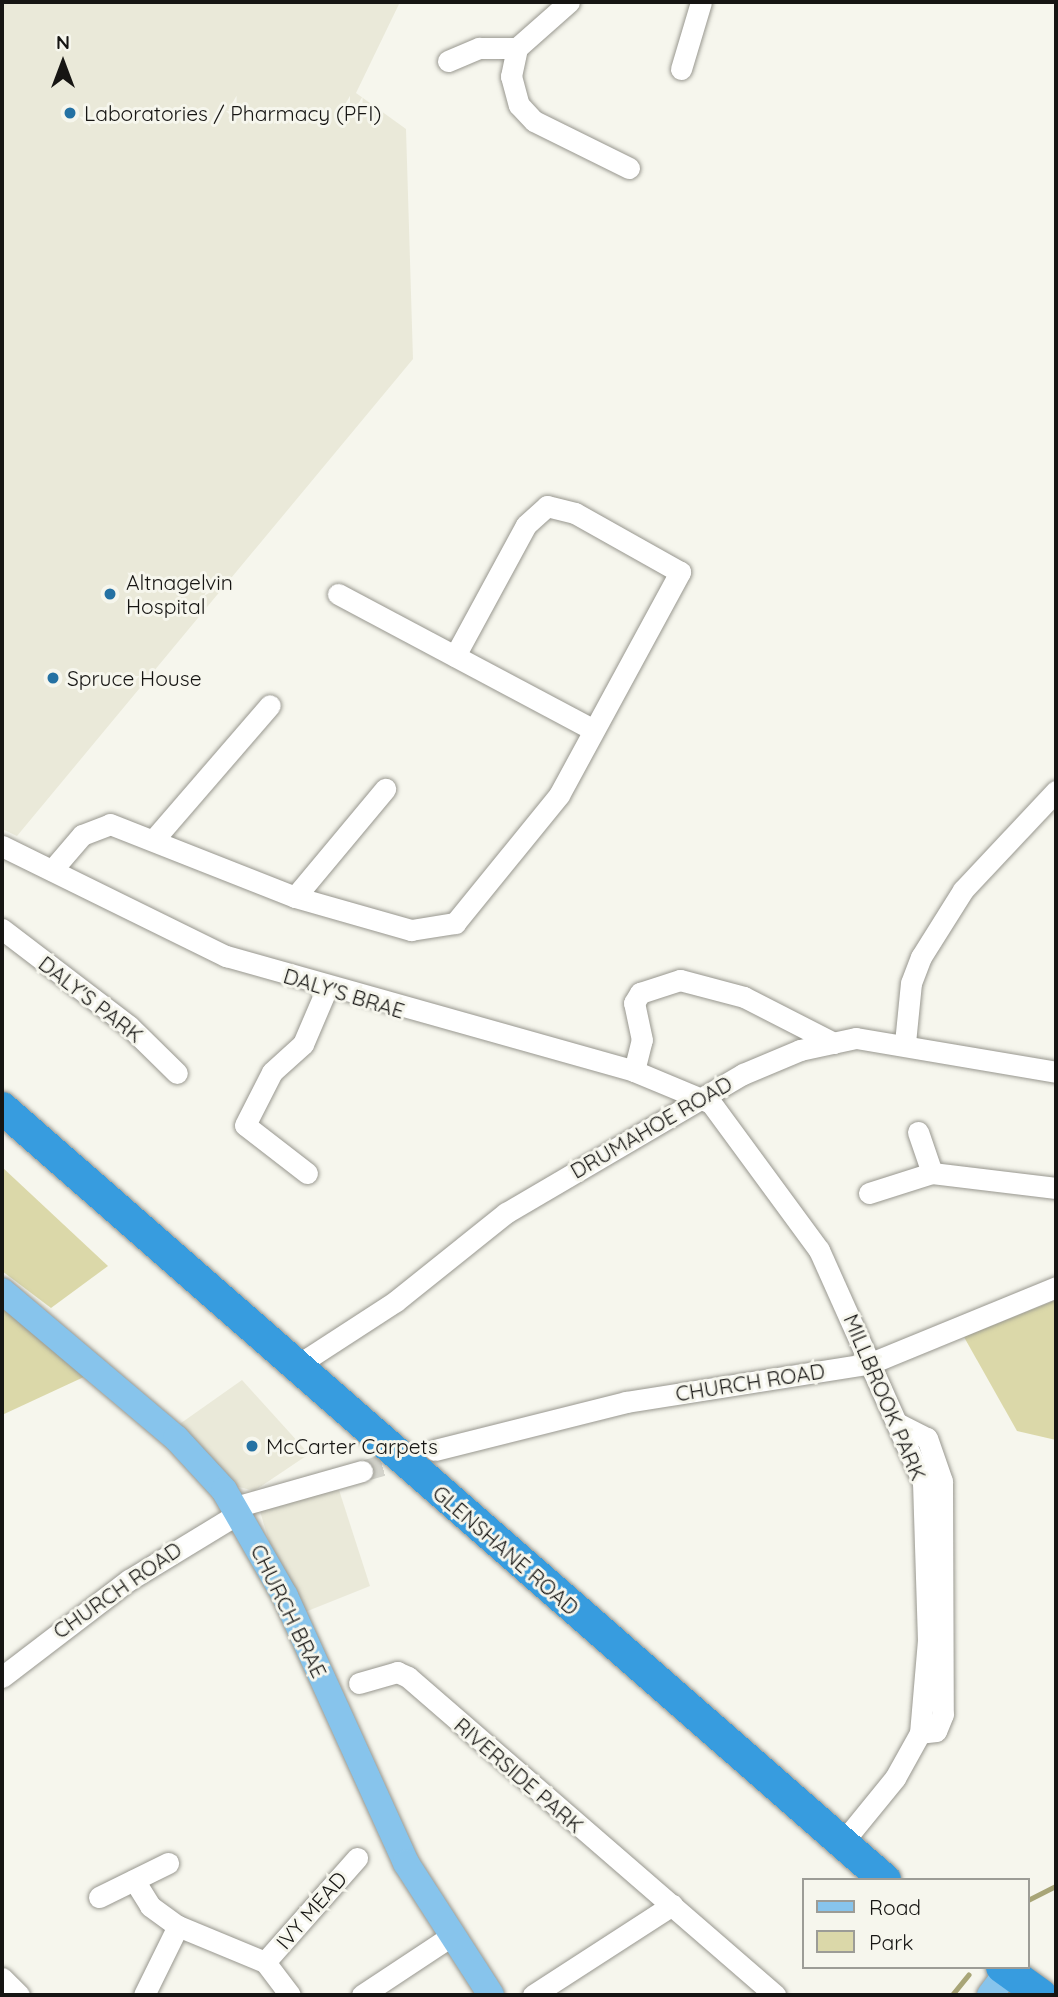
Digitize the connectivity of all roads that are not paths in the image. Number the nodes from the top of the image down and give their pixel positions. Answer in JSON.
{"nodes":[{"id":1,"x":569,"y":2,"type":"edge"},
{"id":2,"x":701,"y":2,"type":"edge"},
{"id":3,"x":517,"y":48,"type":"junction"},
{"id":4,"x":448,"y":61,"type":"dead end"},
{"id":5,"x":681,"y":69,"type":"dead end"},
{"id":6,"x":629,"y":168,"type":"dead end"},
{"id":7,"x":338,"y":594,"type":"dead end"},
{"id":8,"x":455,"y":656,"type":"junction"},
{"id":9,"x":270,"y":705,"type":"dead end"},
{"id":10,"x":592,"y":729,"type":"junction"},
{"id":11,"x":385,"y":789,"type":"dead end"},
{"id":12,"x":1056,"y":791,"type":"edge"},
{"id":13,"x":156,"y":837,"type":"junction"},
{"id":14,"x":2,"y":846,"type":"edge"},
{"id":15,"x":52,"y":870,"type":"junction"},
{"id":16,"x":295,"y":897,"type":"junction"},
{"id":17,"x":2,"y":929,"type":"edge"},
{"id":18,"x":327,"y":988,"type":"junction"},
{"id":19,"x":834,"y":1043,"type":"junction"},
{"id":20,"x":905,"y":1043,"type":"junction"},
{"id":21,"x":634,"y":1072,"type":"junction"},
{"id":22,"x":1056,"y":1072,"type":"edge"},
{"id":23,"x":177,"y":1073,"type":"dead end"},
{"id":24,"x":703,"y":1096,"type":"junction"},
{"id":25,"x":2,"y":1108,"type":"edge"},
{"id":26,"x":918,"y":1132,"type":"dead end"},
{"id":27,"x":307,"y":1173,"type":"dead end"},
{"id":28,"x":932,"y":1173,"type":"junction"},
{"id":29,"x":1056,"y":1188,"type":"edge"},
{"id":30,"x":869,"y":1193,"type":"dead end"},
{"id":31,"x":1056,"y":1287,"type":"edge"},
{"id":32,"x":2,"y":1291,"type":"edge"},
{"id":33,"x":871,"y":1363,"type":"junction"},
{"id":34,"x":296,"y":1366,"type":"junction"},
{"id":35,"x":435,"y":1450,"type":"tunnel mouth"},
{"id":36,"x":362,"y":1471,"type":"tunnel mouth"},
{"id":37,"x":237,"y":1510,"type":"junction"},
{"id":38,"x":2,"y":1677,"type":"edge"},
{"id":39,"x":359,"y":1683,"type":"dead end"},
{"id":40,"x":842,"y":1843,"type":"junction"},
{"id":41,"x":357,"y":1858,"type":"dead end"},
{"id":42,"x":168,"y":1863,"type":"dead end"},
{"id":43,"x":883,"y":1878,"type":"edge"},
{"id":44,"x":134,"y":1880,"type":"junction"},
{"id":45,"x":99,"y":1897,"type":"dead end"},
{"id":46,"x":672,"y":1905,"type":"junction"},
{"id":47,"x":178,"y":1926,"type":"junction"},
{"id":48,"x":451,"y":1936,"type":"junction"},
{"id":49,"x":265,"y":1962,"type":"junction"},
{"id":50,"x":2,"y":1978,"type":"edge"},
{"id":51,"x":1000,"y":1978,"type":"edge"},
{"id":52,"x":19,"y":1995,"type":"edge"},
{"id":53,"x":144,"y":1995,"type":"edge"},
{"id":54,"x":290,"y":1995,"type":"edge"},
{"id":55,"x":362,"y":1995,"type":"edge"},
{"id":56,"x":491,"y":1995,"type":"edge"},
{"id":57,"x":533,"y":1995,"type":"edge"},
{"id":58,"x":775,"y":1995,"type":"edge"},
{"id":59,"x":1041,"y":1995,"type":"edge"}],
"edges":[{"from":1,"to":3,"type":"street"},
{"from":2,"to":5,"type":"street"},
{"from":3,"to":4,"type":"street"},
{"from":3,"to":6,"type":"street"},
{"from":7,"to":8,"type":"street"},
{"from":8,"to":10,"type":"street"},
{"from":8,"to":10,"type":"street"},
{"from":9,"to":13,"type":"street"},
{"from":10,"to":16,"type":"street"},
{"from":11,"to":16,"type":"street"},
{"from":12,"to":20,"type":"street"},
{"from":13,"to":15,"type":"street"},
{"from":13,"to":16,"type":"street"},
{"from":14,"to":15,"type":"street","name":"DALY'S BRAE"},
{"from":15,"to":18,"type":"street","name":"DALY'S BRAE"},
{"from":17,"to":23,"type":"street","name":"DALY'S PARK"},
{"from":18,"to":21,"type":"street","name":"DALY'S BRAE"},
{"from":18,"to":27,"type":"street"},
{"from":19,"to":20,"type":"street","name":"DRUMAHOE ROAD"},
{"from":19,"to":21,"type":"street"},
{"from":19,"to":24,"type":"street","name":"DRUMAHOE ROAD"},
{"from":20,"to":22,"type":"street","name":"DRUMAHOE ROAD"},
{"from":21,"to":24,"type":"street","name":"DALY'S BRAE"},
{"from":24,"to":33,"type":"street","name":"MILLBROOK PARK"},
{"from":24,"to":34,"type":"street","name":"DRUMAHOE ROAD"},
{"from":25,"to":34,"type":"highway","name":"GLENSHANE ROAD"},
{"from":26,"to":28,"type":"street"},
{"from":28,"to":29,"type":"street"},
{"from":28,"to":30,"type":"street"},
{"from":31,"to":33,"type":"street","name":"CHURCH ROAD"},
{"from":32,"to":37,"type":"main road","name":"CHURCH BRAE"},
{"from":33,"to":35,"type":"street","name":"CHURCH ROAD"},
{"from":33,"to":40,"type":"street","name":"MILLBROOK PARK"},
{"from":34,"to":40,"type":"highway","name":"GLENSHANE ROAD"},
{"from":36,"to":37,"type":"street","name":"CHURCH ROAD"},
{"from":37,"to":38,"type":"street","name":"CHURCH ROAD"},
{"from":37,"to":48,"type":"main road","name":"CHURCH BRAE"},
{"from":39,"to":46,"type":"street","name":"RIVERSIDE PARK"},
{"from":40,"to":43,"type":"highway","name":"GLENSHANE ROAD"},
{"from":41,"to":49,"type":"street","name":"IVY MEAD"},
{"from":42,"to":44,"type":"street"},
{"from":44,"to":45,"type":"street"},
{"from":44,"to":47,"type":"street","name":"IVY MEAD"},
{"from":46,"to":57,"type":"street"},
{"from":46,"to":58,"type":"street","name":"RIVERSIDE PARK"},
{"from":47,"to":49,"type":"street","name":"IVY MEAD"},
{"from":47,"to":53,"type":"street"},
{"from":48,"to":55,"type":"street"},
{"from":48,"to":56,"type":"main road","name":"CHURCH BRAE"},
{"from":49,"to":54,"type":"street","name":"IVY MEAD"},
{"from":50,"to":52,"type":"street"},
{"from":51,"to":59,"type":"highway"}]}
